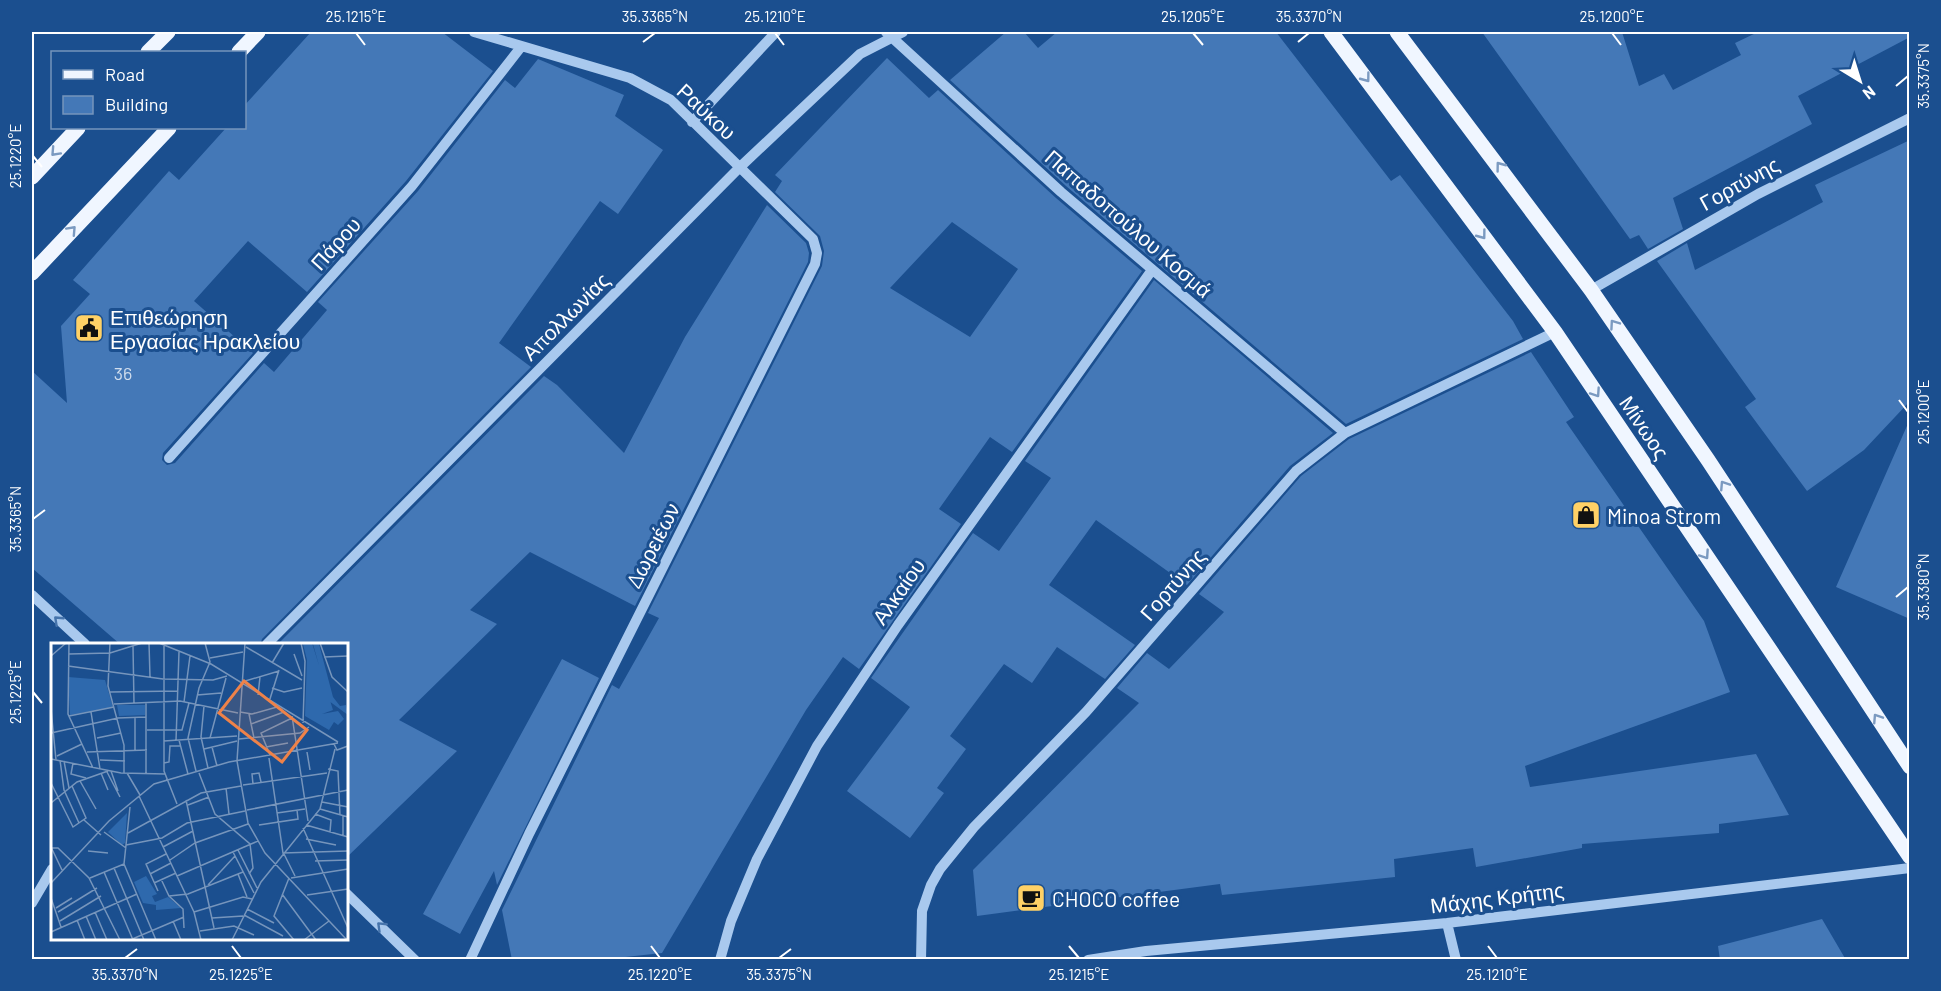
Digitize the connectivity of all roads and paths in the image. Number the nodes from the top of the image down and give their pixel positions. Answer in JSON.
{"nodes":[{"id":1,"x":168,"y":32,"type":"edge"},
{"id":2,"x":258,"y":32,"type":"edge"},
{"id":3,"x":474,"y":32,"type":"edge"},
{"id":4,"x":776,"y":32,"type":"edge"},
{"id":5,"x":903,"y":32,"type":"edge"},
{"id":6,"x":1331,"y":32,"type":"edge"},
{"id":7,"x":1397,"y":32,"type":"edge"},
{"id":8,"x":889,"y":34,"type":"edge"},
{"id":9,"x":521,"y":47,"type":"junction"},
{"id":10,"x":149,"y":51,"type":"edge"},
{"id":11,"x":239,"y":51,"type":"edge"},
{"id":12,"x":1910,"y":118,"type":"edge"},
{"id":13,"x":692,"y":122,"type":"junction"},
{"id":14,"x":77,"y":129,"type":"edge"},
{"id":15,"x":168,"y":129,"type":"edge"},
{"id":16,"x":739,"y":168,"type":"junction"},
{"id":17,"x":32,"y":177,"type":"edge"},
{"id":18,"x":1152,"y":270,"type":"junction"},
{"id":19,"x":32,"y":273,"type":"edge"},
{"id":20,"x":1591,"y":290,"type":"junction"},
{"id":21,"x":1555,"y":332,"type":"junction"},
{"id":22,"x":1345,"y":433,"type":"junction"},
{"id":23,"x":169,"y":458,"type":"dead end"},
{"id":24,"x":32,"y":595,"type":"edge"},
{"id":25,"x":83,"y":643,"type":"edge"},
{"id":26,"x":269,"y":643,"type":"edge"},
{"id":27,"x":1910,"y":767,"type":"edge"},
{"id":28,"x":1910,"y":857,"type":"edge"},
{"id":29,"x":1910,"y":868,"type":"edge"},
{"id":30,"x":51,"y":871,"type":"edge"},
{"id":31,"x":348,"y":895,"type":"edge"},
{"id":32,"x":32,"y":903,"type":"edge"},
{"id":33,"x":1447,"y":923,"type":"junction"},
{"id":34,"x":1146,"y":956,"type":"edge"},
{"id":35,"x":416,"y":960,"type":"edge"},
{"id":36,"x":471,"y":960,"type":"edge"},
{"id":37,"x":720,"y":960,"type":"edge"},
{"id":38,"x":921,"y":960,"type":"edge"},
{"id":39,"x":1088,"y":960,"type":"edge"},
{"id":40,"x":1456,"y":960,"type":"edge"}],
"edges":[{"from":1,"to":10,"type":"main road"},
{"from":2,"to":11,"type":"main road"},
{"from":3,"to":9,"type":"street","name":"Ραύκου"},
{"from":4,"to":13,"type":"street"},
{"from":5,"to":8,"type":"street","name":"Απολλωνίας"},
{"from":6,"to":21,"type":"main road","name":"Μίνωος","one_way":true},
{"from":20,"to":7,"type":"main road","name":"Μίνωος","one_way":true},
{"from":8,"to":16,"type":"street","name":"Απολλωνίας"},
{"from":8,"to":18,"type":"street","name":"Παπαδοπούλου Κοσμά"},
{"from":9,"to":13,"type":"street","name":"Ραύκου"},
{"from":9,"to":23,"type":"street","name":"Πάρου"},
{"from":12,"to":20,"type":"street","name":"Γορτύνης"},
{"from":13,"to":16,"type":"street","name":"Ραύκου"},
{"from":14,"to":17,"type":"main road","one_way":true},
{"from":19,"to":15,"type":"main road","one_way":true},
{"from":16,"to":26,"type":"street","name":"Απολλωνίας"},
{"from":16,"to":36,"type":"street","name":"Δωρειέων"},
{"from":18,"to":22,"type":"street","name":"Παπαδοπούλου Κοσμά"},
{"from":18,"to":37,"type":"street","name":"Αλκαίου"},
{"from":27,"to":20,"type":"main road","name":"Μίνωος","one_way":true},
{"from":21,"to":22,"type":"street","name":"Γορτύνης"},
{"from":21,"to":28,"type":"main road","name":"Μίνωος","one_way":true},
{"from":22,"to":38,"type":"street","name":"Γορτύνης"},
{"from":25,"to":24,"type":"street","one_way":true},
{"from":29,"to":33,"type":"street","name":"Μάχης Κρήτης"},
{"from":30,"to":32,"type":"street"},
{"from":35,"to":31,"type":"street","one_way":true},
{"from":33,"to":34,"type":"street","name":"Μάχης Κρήτης"},
{"from":33,"to":40,"type":"street"},
{"from":34,"to":39,"type":"street","name":"Μάχης Κρήτης"}]}
